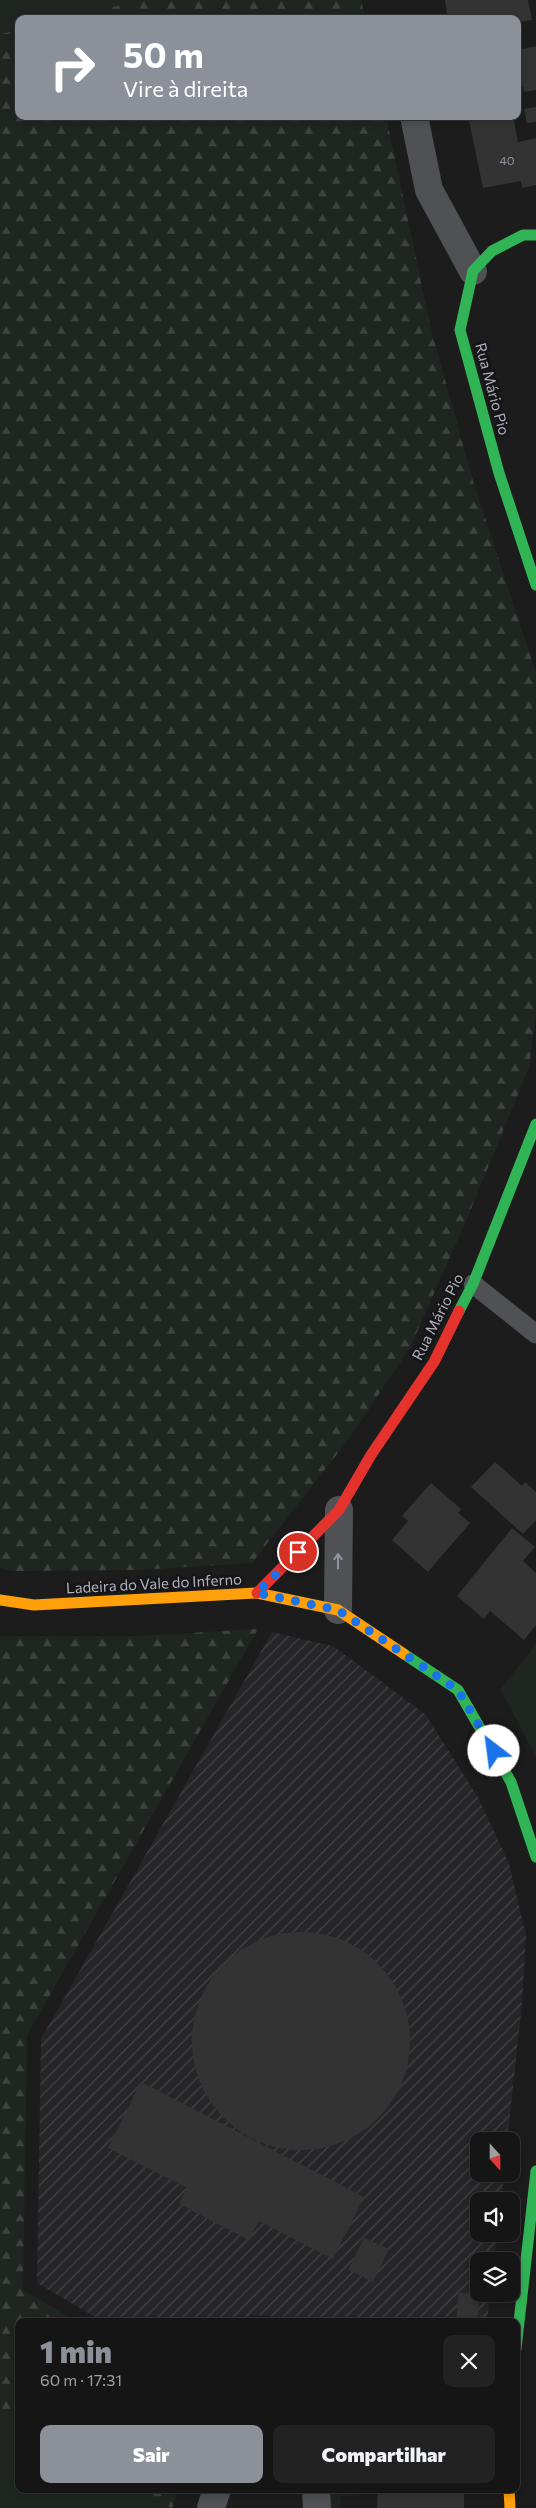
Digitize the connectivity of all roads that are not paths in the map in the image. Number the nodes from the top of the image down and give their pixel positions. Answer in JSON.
{"nodes":[{"id":1,"x":415,"y":120,"type":"edge"},
{"id":2,"x":536,"y":235,"type":"edge"},
{"id":3,"x":473,"y":271,"type":"junction"},
{"id":4,"x":536,"y":585,"type":"edge"},
{"id":5,"x":536,"y":1124,"type":"edge"},
{"id":6,"x":473,"y":1284,"type":"junction"},
{"id":7,"x":536,"y":1334,"type":"edge"},
{"id":8,"x":339,"y":1510,"type":"junction"},
{"id":9,"x":257,"y":1593,"type":"junction"},
{"id":10,"x":0,"y":1600,"type":"edge"},
{"id":11,"x":338,"y":1610,"type":"junction"},
{"id":12,"x":536,"y":1857,"type":"edge"},
{"id":13,"x":536,"y":2171,"type":"edge"},
{"id":14,"x":519,"y":2318,"type":"edge"},
{"id":15,"x":216,"y":2493,"type":"edge"},
{"id":16,"x":316,"y":2493,"type":"edge"},
{"id":17,"x":509,"y":2493,"type":"edge"},
{"id":18,"x":211,"y":2508,"type":"edge"},
{"id":19,"x":316,"y":2508,"type":"edge"},
{"id":20,"x":510,"y":2508,"type":"edge"}],
"edges":[{"from":1,"to":3,"type":"street"},
{"from":2,"to":3,"type":"street"},
{"from":3,"to":4,"type":"street","name":"Rua Mário Pio"},
{"from":5,"to":6,"type":"street","name":"Rua Mário Pio"},
{"from":6,"to":7,"type":"lane"},
{"from":6,"to":8,"type":"street","name":"Rua Mário Pio"},
{"from":8,"to":9,"type":"street","name":"Rua Mário Pio"},
{"from":11,"to":8,"type":"street","one_way":true},
{"from":9,"to":10,"type":"street","name":"Ladeira do Vale do Inferno"},
{"from":9,"to":11,"type":"street","name":"Ladeira do Vale do Inferno"},
{"from":11,"to":12,"type":"street","name":"Ladeira do Vale do Inferno"},
{"from":13,"to":14,"type":"street"},
{"from":15,"to":18,"type":"street"},
{"from":16,"to":19,"type":"street"},
{"from":17,"to":20,"type":"street"}]}
